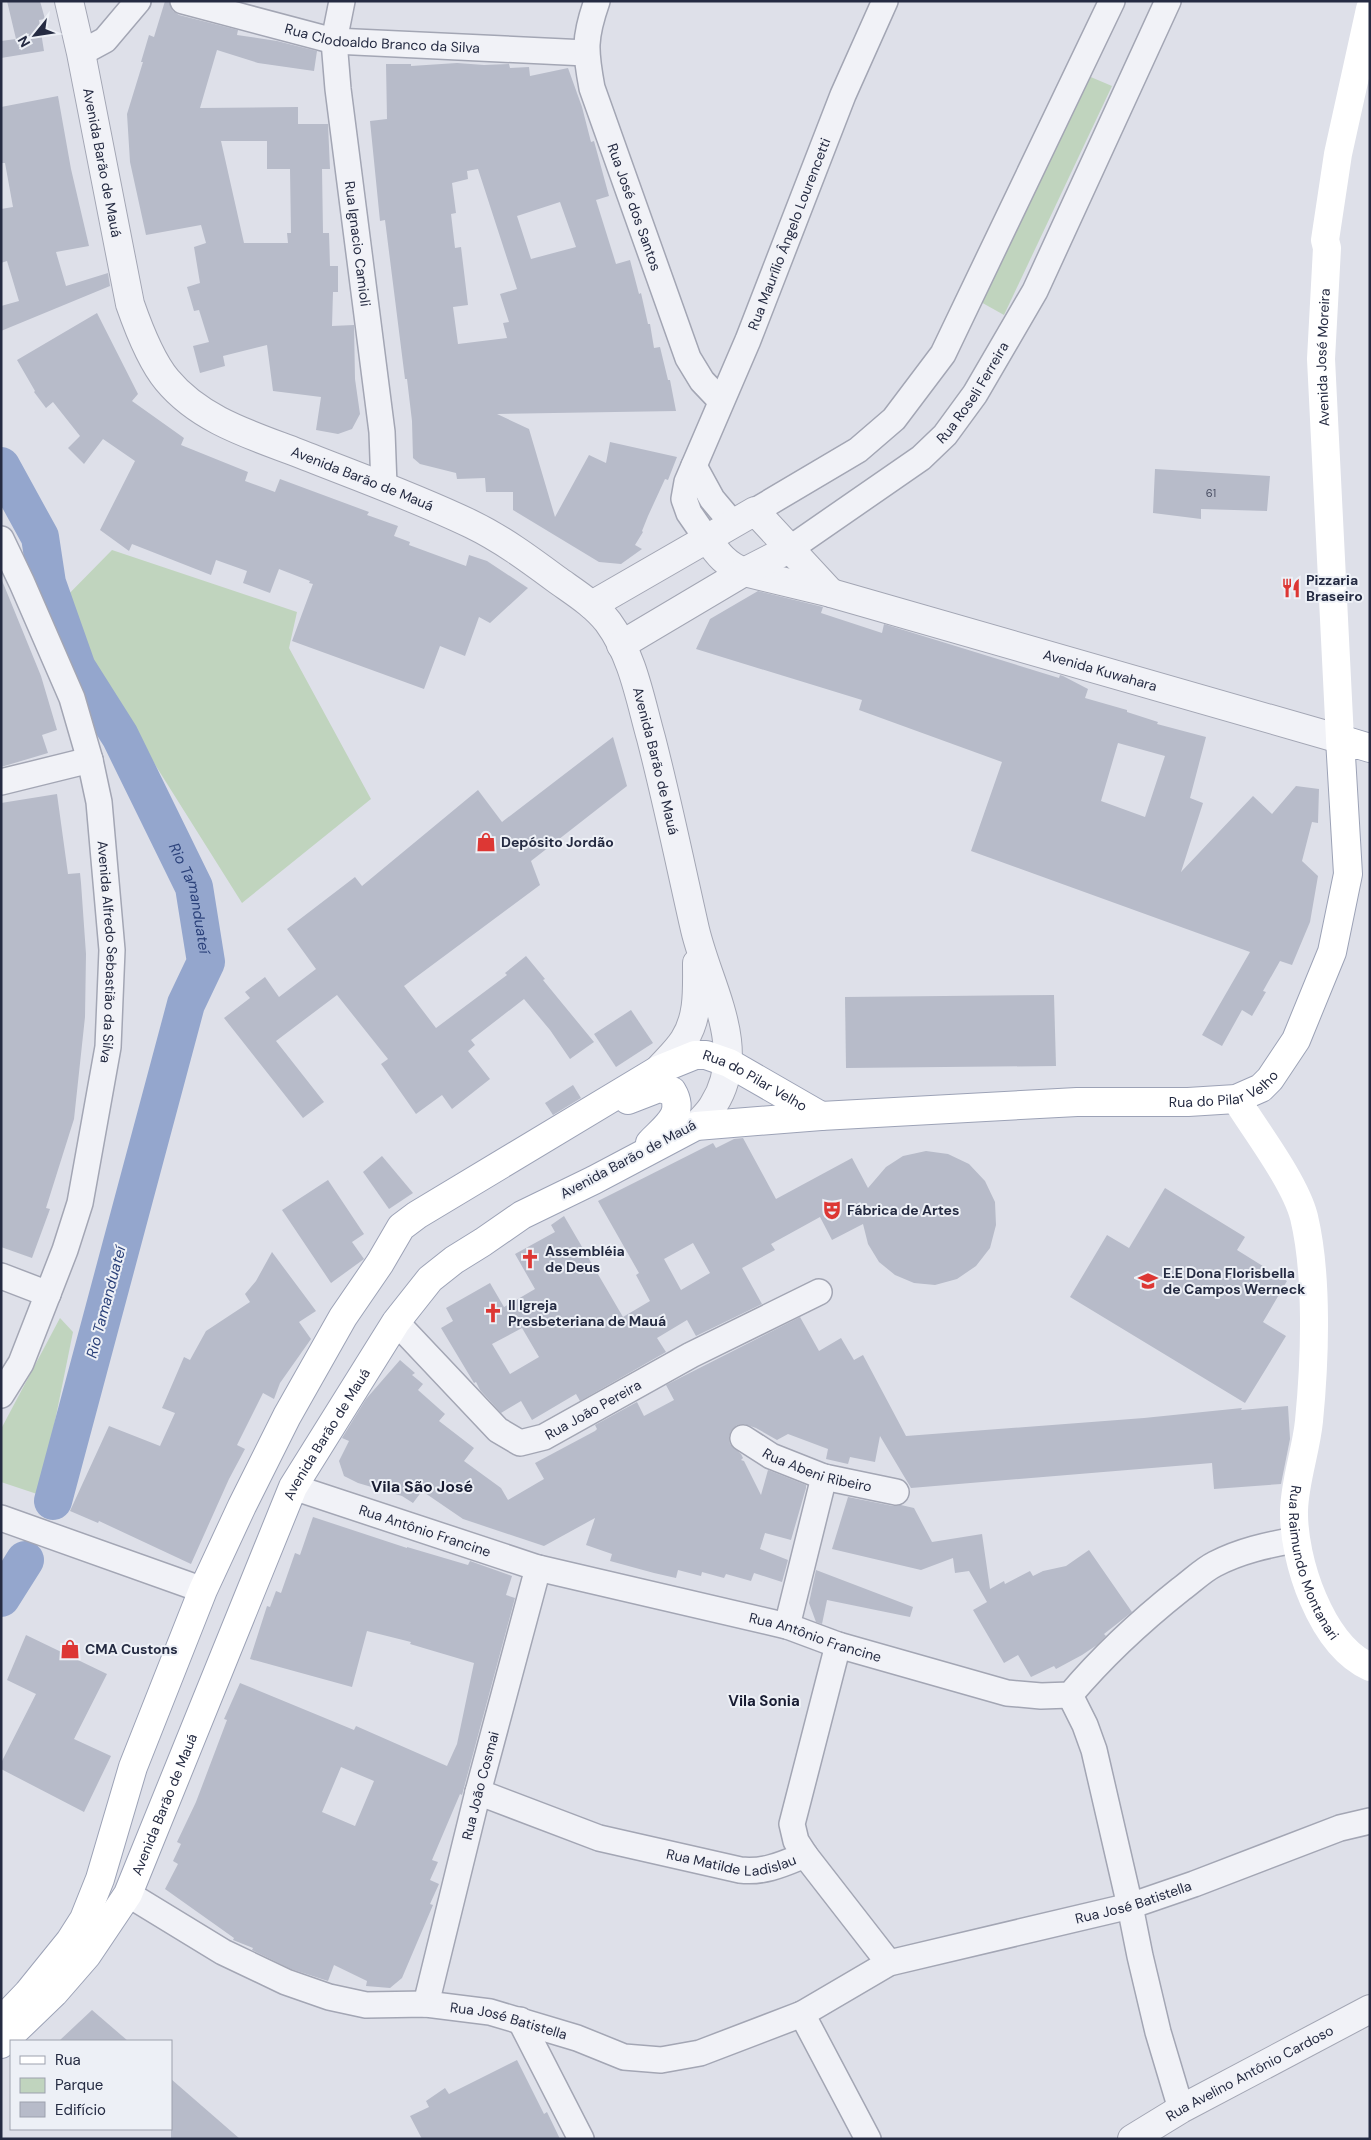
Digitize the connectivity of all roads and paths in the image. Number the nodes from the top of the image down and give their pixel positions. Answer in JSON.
{"nodes":[{"id":1,"x":69,"y":1,"type":"edge"},
{"id":2,"x":138,"y":1,"type":"edge"},
{"id":3,"x":183,"y":1,"type":"edge"},
{"id":4,"x":342,"y":1,"type":"edge"},
{"id":5,"x":597,"y":1,"type":"edge"},
{"id":6,"x":885,"y":1,"type":"edge"},
{"id":7,"x":1112,"y":1,"type":"edge"},
{"id":8,"x":1168,"y":1,"type":"edge"},
{"id":9,"x":1370,"y":9,"type":"edge"},
{"id":10,"x":334,"y":41,"type":"junction"},
{"id":11,"x":81,"y":53,"type":"junction"},
{"id":12,"x":586,"y":54,"type":"junction"},
{"id":13,"x":721,"y":401,"type":"junction"},
{"id":14,"x":694,"y":466,"type":"junction"},
{"id":15,"x":384,"y":486,"type":"junction"},
{"id":16,"x":744,"y":518,"type":"junction"},
{"id":17,"x":1,"y":539,"type":"edge"},
{"id":18,"x":707,"y":539,"type":"junction"},
{"id":19,"x":791,"y":548,"type":"junction"},
{"id":20,"x":744,"y":572,"type":"junction"},
{"id":21,"x":831,"y":593,"type":"junction"},
{"id":22,"x":592,"y":605,"type":"junction"},
{"id":23,"x":621,"y":645,"type":"junction"},
{"id":24,"x":1340,"y":739,"type":"junction"},
{"id":25,"x":1370,"y":748,"type":"edge"},
{"id":26,"x":90,"y":760,"type":"junction"},
{"id":27,"x":1,"y":782,"type":"edge"},
{"id":28,"x":696,"y":937,"type":"junction"},
{"id":29,"x":729,"y":1063,"type":"junction"},
{"id":30,"x":658,"y":1070,"type":"junction"},
{"id":31,"x":612,"y":1098,"type":"junction"},
{"id":32,"x":1236,"y":1099,"type":"junction"},
{"id":33,"x":822,"y":1116,"type":"junction"},
{"id":34,"x":696,"y":1126,"type":"junction"},
{"id":35,"x":638,"y":1157,"type":"junction"},
{"id":36,"x":1,"y":1276,"type":"edge"},
{"id":37,"x":819,"y":1292,"type":"dead end"},
{"id":38,"x":48,"y":1294,"type":"junction"},
{"id":39,"x":396,"y":1322,"type":"junction"},
{"id":40,"x":1,"y":1394,"type":"edge"},
{"id":41,"x":743,"y":1438,"type":"dead end"},
{"id":42,"x":824,"y":1477,"type":"junction"},
{"id":43,"x":294,"y":1487,"type":"junction"},
{"id":44,"x":896,"y":1492,"type":"dead end"},
{"id":45,"x":1,"y":1518,"type":"edge"},
{"id":46,"x":1295,"y":1540,"type":"junction"},
{"id":47,"x":538,"y":1568,"type":"junction"},
{"id":48,"x":203,"y":1590,"type":"junction"},
{"id":49,"x":787,"y":1626,"type":"junction"},
{"id":50,"x":838,"y":1645,"type":"junction"},
{"id":51,"x":1370,"y":1667,"type":"edge"},
{"id":52,"x":1070,"y":1695,"type":"junction"},
{"id":53,"x":133,"y":1767,"type":"junction"},
{"id":54,"x":175,"y":1780,"type":"junction"},
{"id":55,"x":478,"y":1792,"type":"junction"},
{"id":56,"x":1370,"y":1821,"type":"edge"},
{"id":57,"x":804,"y":1855,"type":"junction"},
{"id":58,"x":128,"y":1894,"type":"junction"},
{"id":59,"x":1130,"y":1906,"type":"junction"},
{"id":60,"x":889,"y":1963,"type":"junction"},
{"id":61,"x":426,"y":2004,"type":"junction"},
{"id":62,"x":1370,"y":2009,"type":"edge"},
{"id":63,"x":802,"y":2014,"type":"junction"},
{"id":64,"x":520,"y":2020,"type":"junction"},
{"id":65,"x":1,"y":2021,"type":"edge"},
{"id":66,"x":1,"y":2044,"type":"edge"},
{"id":67,"x":1181,"y":2109,"type":"junction"},
{"id":68,"x":581,"y":2139,"type":"edge"},
{"id":69,"x":868,"y":2139,"type":"edge"},
{"id":70,"x":1132,"y":2139,"type":"edge"}],
"edges":[{"from":1,"to":11,"type":"street","name":"Avenida Barão de Mauá"},
{"from":2,"to":11,"type":"street"},
{"from":3,"to":10,"type":"street","name":"Rua Clodoaldo Branco da Silva"},
{"from":4,"to":10,"type":"street","name":"Rua Ignacio Camioli"},
{"from":5,"to":12,"type":"street","name":"Rua José dos Santos"},
{"from":6,"to":13,"type":"street","name":"Rua Maurílio Ângelo Lourencetti"},
{"from":7,"to":16,"type":"street"},
{"from":8,"to":19,"type":"street","name":"Rua Roseli Ferreira"},
{"from":9,"to":24,"type":"main road","name":"Avenida José Moreira"},
{"from":10,"to":12,"type":"street","name":"Rua Clodoaldo Branco da Silva"},
{"from":10,"to":15,"type":"street","name":"Rua Ignacio Camioli"},
{"from":11,"to":15,"type":"street","name":"Avenida Barão de Mauá"},
{"from":12,"to":13,"type":"street","name":"Rua José dos Santos"},
{"from":13,"to":14,"type":"street","name":"Rua Maurílio Ângelo Lourencetti"},
{"from":14,"to":16,"type":"street"},
{"from":14,"to":18,"type":"street","name":"Rua Maurílio Ângelo Lourencetti"},
{"from":15,"to":22,"type":"street","name":"Avenida Barão de Mauá"},
{"from":16,"to":18,"type":"street"},
{"from":16,"to":19,"type":"street"},
{"from":17,"to":26,"type":"street","name":"Avenida Alfredo Sebastião da Silva"},
{"from":18,"to":20,"type":"street","name":"Avenida Kuwahara"},
{"from":18,"to":22,"type":"street"},
{"from":19,"to":20,"type":"street","name":"Rua Roseli Ferreira"},
{"from":19,"to":21,"type":"street"},
{"from":20,"to":21,"type":"street","name":"Avenida Kuwahara"},
{"from":20,"to":23,"type":"street","name":"Rua Roseli Ferreira"},
{"from":21,"to":24,"type":"street","name":"Avenida Kuwahara"},
{"from":22,"to":23,"type":"street","name":"Avenida Barão de Mauá"},
{"from":23,"to":28,"type":"street","name":"Avenida Barão de Mauá"},
{"from":24,"to":25,"type":"main road","name":"Avenida Kuwahara"},
{"from":24,"to":32,"type":"main road","name":"Rua do Pilar Velho"},
{"from":26,"to":27,"type":"street"},
{"from":26,"to":38,"type":"street","name":"Avenida Alfredo Sebastião da Silva"},
{"from":28,"to":29,"type":"street","name":"Avenida Barão de Mauá"},
{"from":28,"to":30,"type":"street","name":"Avenida Barão de Mauá"},
{"from":29,"to":30,"type":"main road","name":"Rua do Pilar Velho"},
{"from":29,"to":33,"type":"main road","name":"Rua do Pilar Velho"},
{"from":29,"to":34,"type":"street","name":"Avenida Barão de Mauá"},
{"from":30,"to":31,"type":"main road","name":"Avenida Barão de Mauá"},
{"from":31,"to":35,"type":"main road"},
{"from":31,"to":48,"type":"main road","name":"Avenida Barão de Mauá"},
{"from":32,"to":33,"type":"main road","name":"Rua do Pilar Velho"},
{"from":32,"to":46,"type":"main road","name":"Rua Raimundo Montanari"},
{"from":33,"to":34,"type":"main road","name":"Rua do Pilar Velho"},
{"from":34,"to":35,"type":"main road","name":"Avenida Barão de Mauá"},
{"from":35,"to":39,"type":"main road","name":"Avenida Barão de Mauá"},
{"from":36,"to":38,"type":"street"},
{"from":37,"to":39,"type":"street","name":"Rua João Pereira"},
{"from":38,"to":40,"type":"street","name":"Avenida Alfredo Sebastião da Silva"},
{"from":39,"to":43,"type":"main road","name":"Avenida Barão de Mauá"},
{"from":41,"to":42,"type":"street","name":"Rua Abeni Ribeiro"},
{"from":42,"to":44,"type":"street","name":"Rua Abeni Ribeiro"},
{"from":42,"to":49,"type":"street"},
{"from":43,"to":47,"type":"street","name":"Rua Antônio Francine"},
{"from":43,"to":54,"type":"main road","name":"Avenida Barão de Mauá"},
{"from":45,"to":48,"type":"street"},
{"from":46,"to":51,"type":"main road","name":"Rua Raimundo Montanari"},
{"from":46,"to":52,"type":"street"},
{"from":47,"to":49,"type":"street","name":"Rua Antônio Francine"},
{"from":47,"to":55,"type":"street","name":"Rua João Cosmai"},
{"from":48,"to":53,"type":"main road","name":"Avenida Barão de Mauá"},
{"from":49,"to":50,"type":"street","name":"Rua Antônio Francine"},
{"from":50,"to":52,"type":"street","name":"Rua Antônio Francine"},
{"from":50,"to":57,"type":"street","name":"Rua Matilde Ladislau"},
{"from":52,"to":59,"type":"street"},
{"from":53,"to":54,"type":"main road"},
{"from":53,"to":65,"type":"main road","name":"Avenida Barão de Mauá"},
{"from":54,"to":58,"type":"main road","name":"Avenida Barão de Mauá"},
{"from":55,"to":57,"type":"street","name":"Rua Matilde Ladislau"},
{"from":55,"to":61,"type":"street","name":"Rua João Cosmai"},
{"from":56,"to":59,"type":"street","name":"Rua José Batistella"},
{"from":57,"to":60,"type":"street"},
{"from":58,"to":61,"type":"street","name":"Rua José Batistella"},
{"from":58,"to":66,"type":"main road","name":"Avenida Barão de Mauá"},
{"from":59,"to":60,"type":"street","name":"Rua José Batistella"},
{"from":59,"to":67,"type":"street"},
{"from":60,"to":63,"type":"street","name":"Rua José Batistella"},
{"from":61,"to":64,"type":"street","name":"Rua José Batistella"},
{"from":62,"to":67,"type":"street","name":"Rua Avelino Antônio Cardoso"},
{"from":63,"to":64,"type":"street","name":"Rua José Batistella"},
{"from":63,"to":69,"type":"street"},
{"from":64,"to":68,"type":"street"},
{"from":67,"to":70,"type":"street","name":"Rua Avelino Antônio Cardoso"}]}
